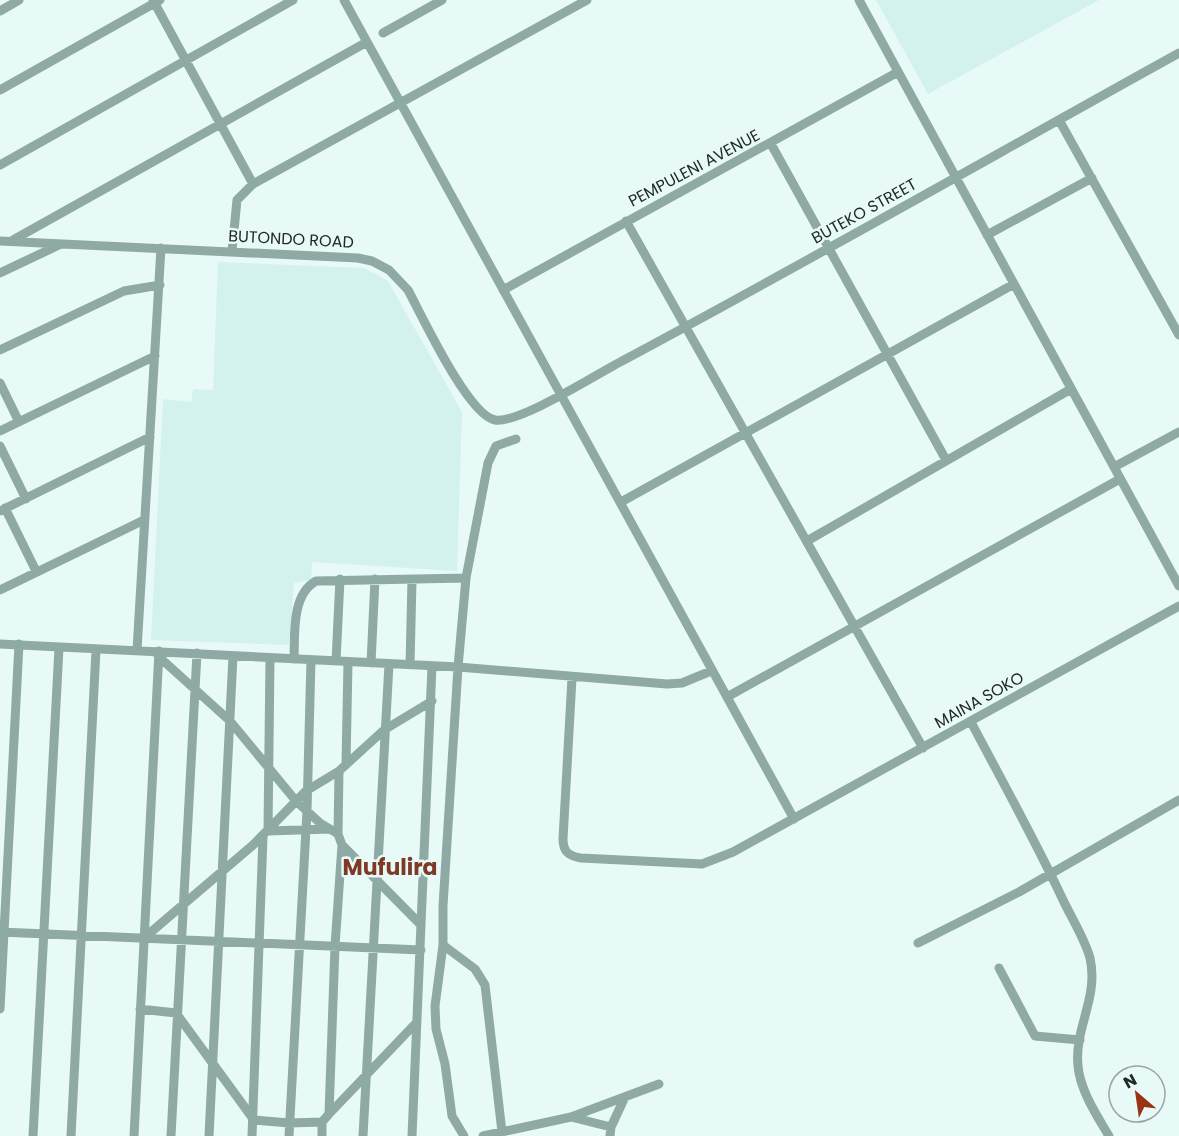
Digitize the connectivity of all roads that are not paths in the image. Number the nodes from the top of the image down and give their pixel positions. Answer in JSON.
{"nodes":[{"id":1,"x":19,"y":0,"type":"edge"},
{"id":2,"x":293,"y":0,"type":"edge"},
{"id":3,"x":344,"y":0,"type":"edge"},
{"id":4,"x":441,"y":0,"type":"edge"},
{"id":5,"x":587,"y":0,"type":"edge"},
{"id":6,"x":859,"y":0,"type":"edge"},
{"id":7,"x":156,"y":1,"type":"edge"},
{"id":8,"x":0,"y":11,"type":"edge"},
{"id":9,"x":383,"y":33,"type":"dead end"},
{"id":10,"x":367,"y":42,"type":"junction"},
{"id":11,"x":1179,"y":53,"type":"edge"},
{"id":12,"x":185,"y":59,"type":"junction"},
{"id":13,"x":898,"y":72,"type":"junction"},
{"id":14,"x":0,"y":90,"type":"edge"},
{"id":15,"x":399,"y":104,"type":"junction"},
{"id":16,"x":1059,"y":120,"type":"junction"},
{"id":17,"x":219,"y":124,"type":"junction"},
{"id":18,"x":771,"y":144,"type":"junction"},
{"id":19,"x":0,"y":163,"type":"edge"},
{"id":20,"x":955,"y":177,"type":"junction"},
{"id":21,"x":1092,"y":178,"type":"junction"},
{"id":22,"x":253,"y":184,"type":"junction"},
{"id":23,"x":626,"y":221,"type":"junction"},
{"id":24,"x":987,"y":235,"type":"junction"},
{"id":25,"x":0,"y":241,"type":"edge"},
{"id":26,"x":12,"y":241,"type":"junction"},
{"id":27,"x":61,"y":243,"type":"junction"},
{"id":28,"x":161,"y":248,"type":"junction"},
{"id":29,"x":830,"y":248,"type":"junction"},
{"id":30,"x":232,"y":251,"type":"junction"},
{"id":31,"x":0,"y":273,"type":"edge"},
{"id":32,"x":1014,"y":284,"type":"junction"},
{"id":33,"x":160,"y":285,"type":"junction"},
{"id":34,"x":503,"y":290,"type":"junction"},
{"id":35,"x":686,"y":327,"type":"junction"},
{"id":36,"x":1179,"y":335,"type":"edge"},
{"id":37,"x":0,"y":350,"type":"edge"},
{"id":38,"x":888,"y":355,"type":"junction"},
{"id":39,"x":155,"y":356,"type":"junction"},
{"id":40,"x":0,"y":383,"type":"edge"},
{"id":41,"x":1071,"y":389,"type":"junction"},
{"id":42,"x":561,"y":393,"type":"junction"},
{"id":43,"x":19,"y":422,"type":"junction"},
{"id":44,"x":0,"y":432,"type":"edge"},
{"id":45,"x":1179,"y":432,"type":"edge"},
{"id":46,"x":747,"y":433,"type":"junction"},
{"id":47,"x":150,"y":437,"type":"junction"},
{"id":48,"x":516,"y":439,"type":"dead end"},
{"id":49,"x":0,"y":446,"type":"edge"},
{"id":50,"x":946,"y":460,"type":"junction"},
{"id":51,"x":1114,"y":467,"type":"junction"},
{"id":52,"x":1120,"y":479,"type":"junction"},
{"id":53,"x":26,"y":498,"type":"junction"},
{"id":54,"x":621,"y":502,"type":"junction"},
{"id":55,"x":3,"y":510,"type":"edge"},
{"id":56,"x":144,"y":520,"type":"junction"},
{"id":57,"x":807,"y":541,"type":"junction"},
{"id":58,"x":36,"y":572,"type":"junction"},
{"id":59,"x":339,"y":579,"type":"junction"},
{"id":60,"x":375,"y":579,"type":"junction"},
{"id":61,"x":466,"y":579,"type":"junction"},
{"id":62,"x":412,"y":580,"type":"junction"},
{"id":63,"x":1179,"y":586,"type":"edge"},
{"id":64,"x":0,"y":590,"type":"edge"},
{"id":65,"x":1179,"y":606,"type":"edge"},
{"id":66,"x":855,"y":626,"type":"junction"},
{"id":67,"x":0,"y":644,"type":"edge"},
{"id":68,"x":19,"y":644,"type":"junction"},
{"id":69,"x":59,"y":648,"type":"junction"},
{"id":70,"x":96,"y":650,"type":"junction"},
{"id":71,"x":137,"y":650,"type":"junction"},
{"id":72,"x":197,"y":653,"type":"junction"},
{"id":73,"x":158,"y":654,"type":"junction"},
{"id":74,"x":233,"y":656,"type":"junction"},
{"id":75,"x":270,"y":658,"type":"junction"},
{"id":76,"x":294,"y":659,"type":"junction"},
{"id":77,"x":311,"y":660,"type":"junction"},
{"id":78,"x":336,"y":661,"type":"junction"},
{"id":79,"x":348,"y":662,"type":"junction"},
{"id":80,"x":371,"y":663,"type":"junction"},
{"id":81,"x":389,"y":664,"type":"junction"},
{"id":82,"x":410,"y":665,"type":"junction"},
{"id":83,"x":432,"y":666,"type":"junction"},
{"id":84,"x":458,"y":667,"type":"junction"},
{"id":85,"x":711,"y":672,"type":"junction"},
{"id":86,"x":572,"y":678,"type":"junction"},
{"id":87,"x":195,"y":688,"type":"junction"},
{"id":88,"x":727,"y":697,"type":"junction"},
{"id":89,"x":432,"y":701,"type":"junction"},
{"id":90,"x":230,"y":721,"type":"junction"},
{"id":91,"x":971,"y":722,"type":"junction"},
{"id":92,"x":384,"y":730,"type":"junction"},
{"id":93,"x":923,"y":748,"type":"junction"},
{"id":94,"x":343,"y":767,"type":"junction"},
{"id":95,"x":269,"y":768,"type":"junction"},
{"id":96,"x":306,"y":791,"type":"junction"},
{"id":97,"x":1179,"y":800,"type":"edge"},
{"id":98,"x":296,"y":801,"type":"junction"},
{"id":99,"x":307,"y":811,"type":"junction"},
{"id":100,"x":794,"y":819,"type":"junction"},
{"id":101,"x":304,"y":831,"type":"junction"},
{"id":102,"x":334,"y":832,"type":"junction"},
{"id":103,"x":265,"y":834,"type":"junction"},
{"id":104,"x":342,"y":845,"type":"junction"},
{"id":105,"x":1050,"y":872,"type":"junction"},
{"id":106,"x":223,"y":873,"type":"junction"},
{"id":107,"x":375,"y":878,"type":"junction"},
{"id":108,"x":183,"y":904,"type":"junction"},
{"id":109,"x":421,"y":925,"type":"junction"},
{"id":110,"x":3,"y":932,"type":"edge"},
{"id":111,"x":43,"y":933,"type":"junction"},
{"id":112,"x":80,"y":935,"type":"junction"},
{"id":113,"x":144,"y":938,"type":"junction"},
{"id":114,"x":180,"y":939,"type":"junction"},
{"id":115,"x":220,"y":941,"type":"junction"},
{"id":116,"x":258,"y":943,"type":"junction"},
{"id":117,"x":918,"y":943,"type":"dead end"},
{"id":118,"x":298,"y":945,"type":"junction"},
{"id":119,"x":443,"y":945,"type":"junction"},
{"id":120,"x":335,"y":946,"type":"junction"},
{"id":121,"x":374,"y":948,"type":"junction"},
{"id":122,"x":422,"y":950,"type":"junction"},
{"id":123,"x":999,"y":968,"type":"dead end"},
{"id":124,"x":0,"y":1009,"type":"edge"},
{"id":125,"x":140,"y":1009,"type":"junction"},
{"id":126,"x":176,"y":1013,"type":"junction"},
{"id":127,"x":416,"y":1023,"type":"junction"},
{"id":128,"x":1080,"y":1040,"type":"junction"},
{"id":129,"x":212,"y":1062,"type":"junction"},
{"id":130,"x":368,"y":1072,"type":"junction"},
{"id":131,"x":659,"y":1084,"type":"dead end"},
{"id":132,"x":624,"y":1099,"type":"junction"},
{"id":133,"x":329,"y":1114,"type":"junction"},
{"id":134,"x":571,"y":1117,"type":"junction"},
{"id":135,"x":254,"y":1120,"type":"junction"},
{"id":136,"x":322,"y":1122,"type":"junction"},
{"id":137,"x":289,"y":1123,"type":"junction"},
{"id":138,"x":502,"y":1132,"type":"junction"},
{"id":139,"x":610,"y":1132,"type":"edge"},
{"id":140,"x":33,"y":1136,"type":"edge"},
{"id":141,"x":71,"y":1136,"type":"edge"},
{"id":142,"x":134,"y":1136,"type":"edge"},
{"id":143,"x":171,"y":1136,"type":"edge"},
{"id":144,"x":209,"y":1136,"type":"edge"},
{"id":145,"x":252,"y":1136,"type":"edge"},
{"id":146,"x":288,"y":1136,"type":"edge"},
{"id":147,"x":322,"y":1136,"type":"edge"},
{"id":148,"x":363,"y":1136,"type":"edge"},
{"id":149,"x":412,"y":1136,"type":"edge"},
{"id":150,"x":464,"y":1136,"type":"edge"},
{"id":151,"x":483,"y":1136,"type":"edge"},
{"id":152,"x":1109,"y":1136,"type":"edge"}],
"edges":[{"from":1,"to":8,"type":"street"},
{"from":2,"to":12,"type":"street"},
{"from":3,"to":10,"type":"street"},
{"from":4,"to":9,"type":"street"},
{"from":5,"to":15,"type":"street"},
{"from":6,"to":13,"type":"street"},
{"from":7,"to":12,"type":"street"},
{"from":7,"to":14,"type":"street"},
{"from":10,"to":15,"type":"street"},
{"from":10,"to":17,"type":"street"},
{"from":11,"to":16,"type":"street","name":"BUTEKO STREET"},
{"from":12,"to":17,"type":"street"},
{"from":12,"to":19,"type":"street"},
{"from":13,"to":18,"type":"street","name":"PEMPULENI AVENUE"},
{"from":13,"to":20,"type":"street"},
{"from":15,"to":22,"type":"street"},
{"from":15,"to":34,"type":"street"},
{"from":16,"to":20,"type":"street","name":"BUTEKO STREET"},
{"from":16,"to":21,"type":"street"},
{"from":17,"to":22,"type":"street"},
{"from":17,"to":26,"type":"street"},
{"from":18,"to":23,"type":"street","name":"PEMPULENI AVENUE"},
{"from":18,"to":29,"type":"street"},
{"from":20,"to":24,"type":"street"},
{"from":20,"to":29,"type":"street","name":"BUTEKO STREET"},
{"from":21,"to":24,"type":"street"},
{"from":21,"to":36,"type":"street"},
{"from":22,"to":30,"type":"street"},
{"from":23,"to":34,"type":"street","name":"PEMPULENI AVENUE"},
{"from":23,"to":35,"type":"street"},
{"from":24,"to":32,"type":"street"},
{"from":25,"to":26,"type":"street","name":"BUTONDO ROAD"},
{"from":26,"to":27,"type":"street","name":"BUTONDO ROAD"},
{"from":27,"to":28,"type":"street","name":"BUTONDO ROAD"},
{"from":27,"to":31,"type":"street"},
{"from":28,"to":30,"type":"street","name":"BUTONDO ROAD"},
{"from":28,"to":33,"type":"street"},
{"from":29,"to":35,"type":"street","name":"BUTEKO STREET"},
{"from":29,"to":38,"type":"street"},
{"from":30,"to":42,"type":"street","name":"BUTONDO ROAD"},
{"from":32,"to":38,"type":"street"},
{"from":32,"to":41,"type":"street"},
{"from":33,"to":37,"type":"street"},
{"from":33,"to":39,"type":"street"},
{"from":34,"to":42,"type":"street"},
{"from":35,"to":42,"type":"street","name":"BUTEKO STREET"},
{"from":35,"to":46,"type":"street"},
{"from":38,"to":46,"type":"street"},
{"from":38,"to":50,"type":"street"},
{"from":39,"to":43,"type":"street"},
{"from":39,"to":47,"type":"street"},
{"from":40,"to":43,"type":"street"},
{"from":41,"to":50,"type":"street"},
{"from":41,"to":51,"type":"street"},
{"from":42,"to":54,"type":"street"},
{"from":43,"to":44,"type":"street"},
{"from":45,"to":51,"type":"street"},
{"from":46,"to":54,"type":"street"},
{"from":46,"to":57,"type":"street"},
{"from":47,"to":53,"type":"street"},
{"from":47,"to":56,"type":"street"},
{"from":48,"to":61,"type":"street"},
{"from":49,"to":53,"type":"street"},
{"from":50,"to":57,"type":"street"},
{"from":51,"to":52,"type":"street"},
{"from":52,"to":63,"type":"street"},
{"from":52,"to":66,"type":"street"},
{"from":53,"to":55,"type":"street"},
{"from":54,"to":85,"type":"street"},
{"from":55,"to":58,"type":"street"},
{"from":56,"to":58,"type":"street"},
{"from":56,"to":71,"type":"street"},
{"from":57,"to":66,"type":"street"},
{"from":58,"to":64,"type":"street"},
{"from":59,"to":60,"type":"street"},
{"from":59,"to":76,"type":"street"},
{"from":59,"to":78,"type":"street"},
{"from":60,"to":62,"type":"street"},
{"from":60,"to":80,"type":"street"},
{"from":61,"to":62,"type":"street"},
{"from":61,"to":84,"type":"street"},
{"from":62,"to":82,"type":"street"},
{"from":65,"to":91,"type":"street","name":"MAINA SOKO"},
{"from":66,"to":88,"type":"street"},
{"from":66,"to":93,"type":"street"},
{"from":67,"to":68,"type":"street"},
{"from":68,"to":69,"type":"street"},
{"from":68,"to":110,"type":"street"},
{"from":69,"to":70,"type":"street"},
{"from":69,"to":111,"type":"street"},
{"from":70,"to":71,"type":"street"},
{"from":70,"to":112,"type":"street"},
{"from":71,"to":73,"type":"street"},
{"from":72,"to":73,"type":"street"},
{"from":72,"to":74,"type":"street"},
{"from":72,"to":87,"type":"street"},
{"from":73,"to":87,"type":"street"},
{"from":73,"to":113,"type":"street"},
{"from":74,"to":75,"type":"street"},
{"from":74,"to":90,"type":"street"},
{"from":75,"to":76,"type":"street"},
{"from":75,"to":95,"type":"street"},
{"from":76,"to":77,"type":"street"},
{"from":77,"to":78,"type":"street"},
{"from":77,"to":96,"type":"street"},
{"from":78,"to":79,"type":"street"},
{"from":79,"to":80,"type":"street"},
{"from":79,"to":94,"type":"street"},
{"from":80,"to":81,"type":"street"},
{"from":81,"to":82,"type":"street"},
{"from":81,"to":92,"type":"street"},
{"from":82,"to":83,"type":"street"},
{"from":83,"to":84,"type":"street"},
{"from":83,"to":89,"type":"street"},
{"from":84,"to":86,"type":"street"},
{"from":84,"to":119,"type":"street"},
{"from":85,"to":86,"type":"street"},
{"from":85,"to":88,"type":"street"},
{"from":86,"to":100,"type":"street","name":"MAINA SOKO"},
{"from":87,"to":90,"type":"street"},
{"from":87,"to":108,"type":"street"},
{"from":88,"to":100,"type":"street"},
{"from":89,"to":92,"type":"street"},
{"from":89,"to":109,"type":"street"},
{"from":90,"to":95,"type":"street"},
{"from":90,"to":106,"type":"street"},
{"from":91,"to":93,"type":"street","name":"MAINA SOKO"},
{"from":91,"to":105,"type":"street"},
{"from":92,"to":94,"type":"street"},
{"from":92,"to":107,"type":"street"},
{"from":93,"to":100,"type":"street","name":"MAINA SOKO"},
{"from":94,"to":96,"type":"street"},
{"from":94,"to":102,"type":"street"},
{"from":95,"to":98,"type":"street"},
{"from":95,"to":103,"type":"street"},
{"from":96,"to":98,"type":"street"},
{"from":96,"to":99,"type":"street"},
{"from":97,"to":105,"type":"street"},
{"from":98,"to":99,"type":"street"},
{"from":98,"to":103,"type":"street"},
{"from":99,"to":101,"type":"street"},
{"from":99,"to":102,"type":"street"},
{"from":101,"to":102,"type":"street"},
{"from":101,"to":103,"type":"street"},
{"from":101,"to":118,"type":"street"},
{"from":102,"to":104,"type":"street"},
{"from":103,"to":106,"type":"street"},
{"from":103,"to":116,"type":"street"},
{"from":104,"to":107,"type":"street"},
{"from":104,"to":120,"type":"street"},
{"from":105,"to":117,"type":"street"},
{"from":105,"to":128,"type":"street"},
{"from":106,"to":108,"type":"street"},
{"from":106,"to":115,"type":"street"},
{"from":107,"to":109,"type":"street"},
{"from":107,"to":121,"type":"street"},
{"from":108,"to":113,"type":"street"},
{"from":108,"to":114,"type":"street"},
{"from":109,"to":122,"type":"street"},
{"from":110,"to":111,"type":"street"},
{"from":110,"to":124,"type":"street"},
{"from":111,"to":112,"type":"street"},
{"from":111,"to":140,"type":"street"},
{"from":112,"to":113,"type":"street"},
{"from":112,"to":141,"type":"street"},
{"from":113,"to":114,"type":"street"},
{"from":113,"to":125,"type":"street"},
{"from":114,"to":115,"type":"street"},
{"from":114,"to":126,"type":"street"},
{"from":115,"to":116,"type":"street"},
{"from":115,"to":129,"type":"street"},
{"from":116,"to":118,"type":"street"},
{"from":116,"to":135,"type":"street"},
{"from":118,"to":120,"type":"street"},
{"from":118,"to":137,"type":"street"},
{"from":119,"to":138,"type":"street"},
{"from":119,"to":150,"type":"street"},
{"from":120,"to":121,"type":"street"},
{"from":120,"to":133,"type":"street"},
{"from":121,"to":122,"type":"street"},
{"from":121,"to":130,"type":"street"},
{"from":122,"to":127,"type":"street"},
{"from":123,"to":128,"type":"street"},
{"from":125,"to":126,"type":"street"},
{"from":125,"to":142,"type":"street"},
{"from":126,"to":129,"type":"street"},
{"from":126,"to":143,"type":"street"},
{"from":127,"to":130,"type":"street"},
{"from":127,"to":149,"type":"street"},
{"from":128,"to":152,"type":"street"},
{"from":129,"to":135,"type":"street"},
{"from":129,"to":144,"type":"street"},
{"from":130,"to":133,"type":"street"},
{"from":130,"to":148,"type":"street"},
{"from":131,"to":132,"type":"street"},
{"from":132,"to":134,"type":"street"},
{"from":132,"to":139,"type":"street"},
{"from":133,"to":136,"type":"street"},
{"from":134,"to":138,"type":"street"},
{"from":134,"to":139,"type":"street"},
{"from":135,"to":137,"type":"street"},
{"from":135,"to":145,"type":"street"},
{"from":136,"to":137,"type":"street"},
{"from":136,"to":147,"type":"street"},
{"from":137,"to":146,"type":"street"},
{"from":138,"to":151,"type":"street"}]}
